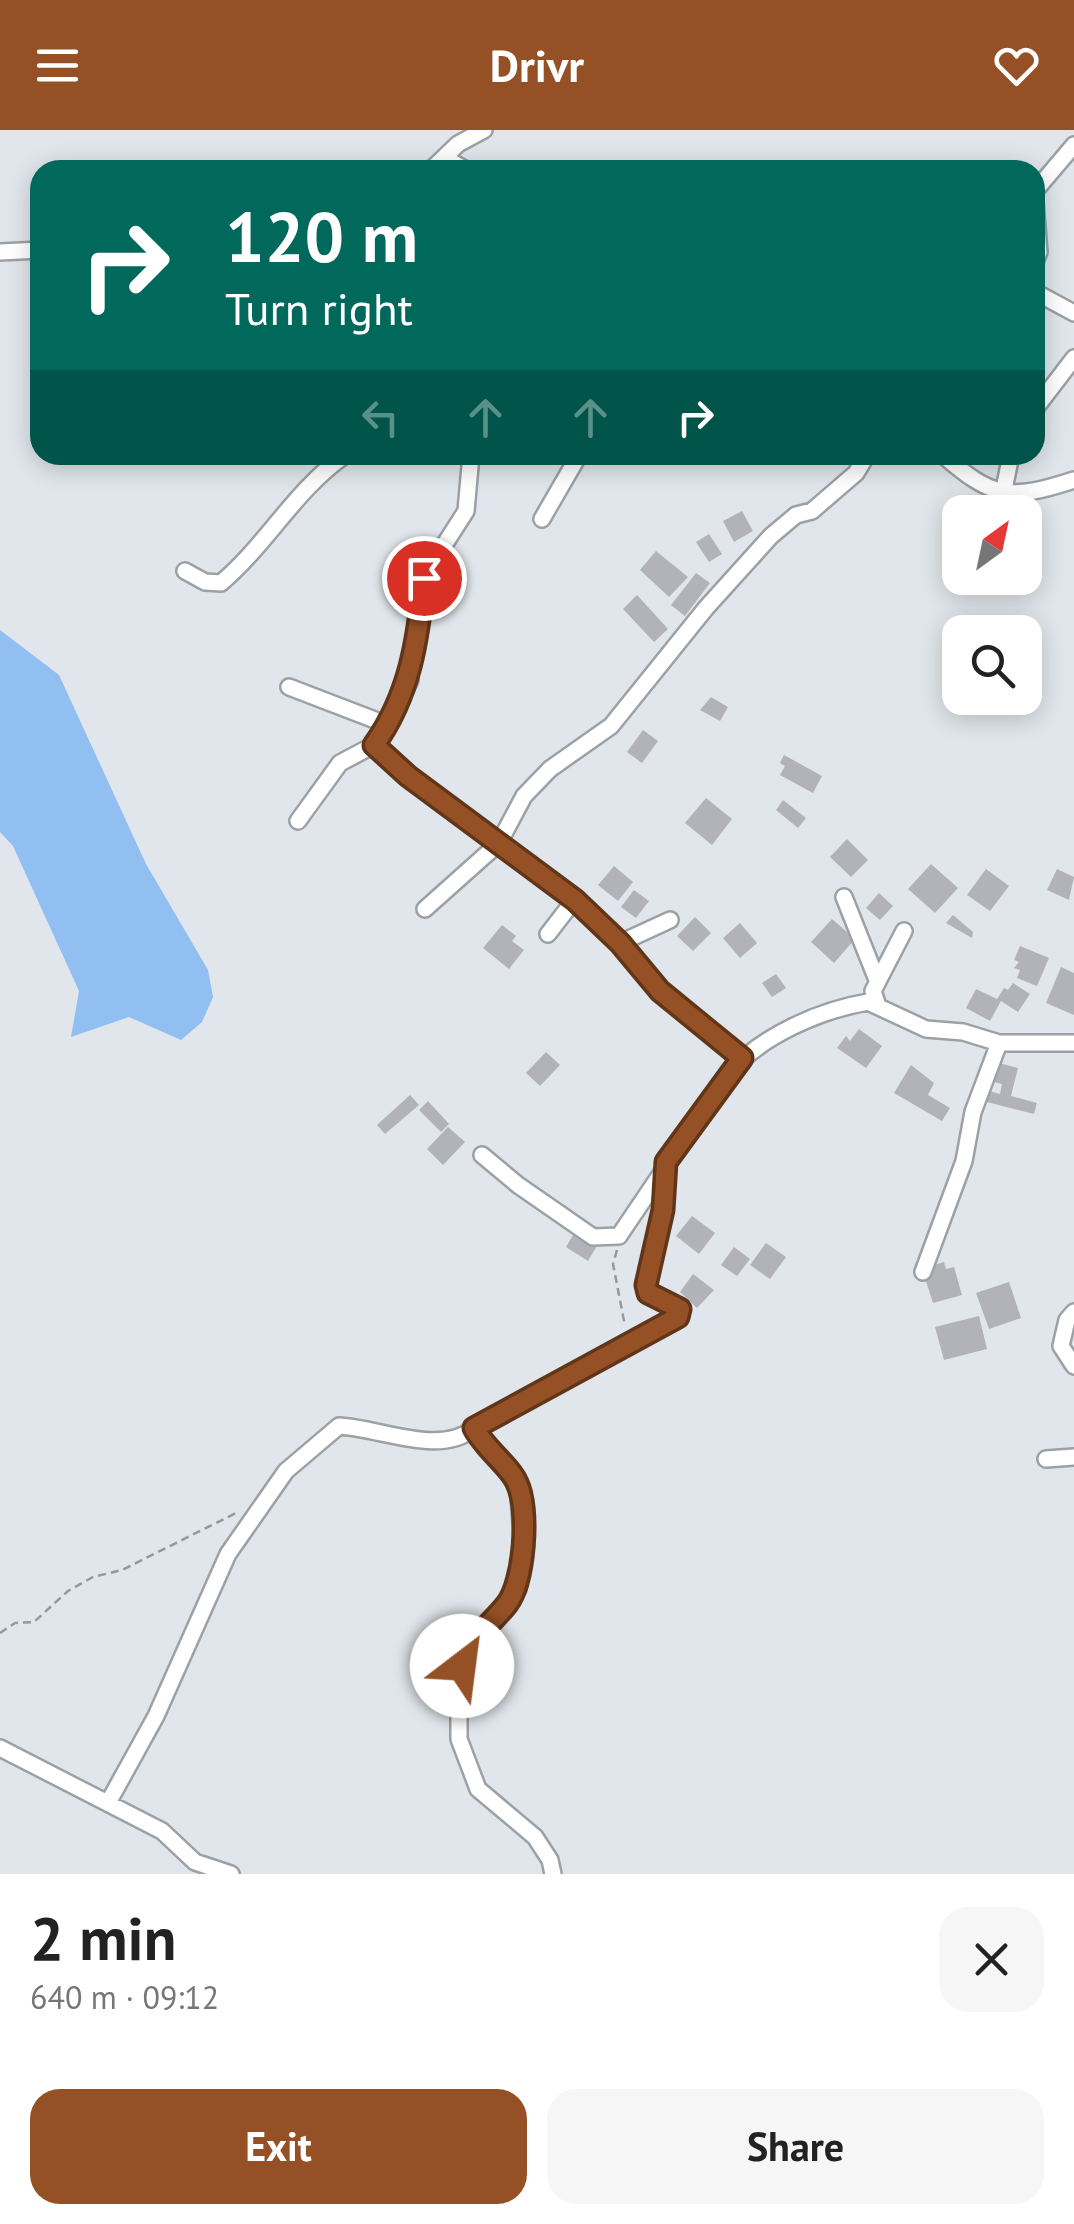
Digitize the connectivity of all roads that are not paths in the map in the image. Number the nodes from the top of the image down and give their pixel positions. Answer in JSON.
{"nodes":[{"id":1,"x":484,"y":130,"type":"edge"},
{"id":2,"x":1074,"y":145,"type":"edge"},
{"id":3,"x":445,"y":158,"type":"junction"},
{"id":4,"x":443,"y":160,"type":"edge"},
{"id":5,"x":448,"y":160,"type":"edge"},
{"id":6,"x":1045,"y":179,"type":"edge"},
{"id":7,"x":30,"y":250,"type":"edge"},
{"id":8,"x":0,"y":252,"type":"edge"},
{"id":9,"x":1045,"y":297,"type":"edge"},
{"id":10,"x":1074,"y":313,"type":"edge"},
{"id":11,"x":1074,"y":358,"type":"edge"},
{"id":12,"x":1045,"y":396,"type":"edge"},
{"id":13,"x":333,"y":465,"type":"edge"},
{"id":14,"x":471,"y":465,"type":"edge"},
{"id":15,"x":572,"y":465,"type":"edge"},
{"id":16,"x":861,"y":465,"type":"edge"},
{"id":17,"x":953,"y":465,"type":"edge"},
{"id":18,"x":1009,"y":465,"type":"edge"},
{"id":19,"x":1074,"y":480,"type":"edge"},
{"id":20,"x":1003,"y":494,"type":"junction"},
{"id":21,"x":542,"y":519,"type":"dead end"},
{"id":22,"x":185,"y":572,"type":"dead end"},
{"id":23,"x":289,"y":687,"type":"dead end"},
{"id":24,"x":388,"y":725,"type":"junction"},
{"id":25,"x":374,"y":745,"type":"junction"},
{"id":26,"x":298,"y":821,"type":"dead end"},
{"id":27,"x":498,"y":844,"type":"junction"},
{"id":28,"x":844,"y":897,"type":"dead end"},
{"id":29,"x":575,"y":900,"type":"junction"},
{"id":30,"x":425,"y":909,"type":"dead end"},
{"id":31,"x":670,"y":920,"type":"dead end"},
{"id":32,"x":904,"y":931,"type":"dead end"},
{"id":33,"x":548,"y":934,"type":"dead end"},
{"id":34,"x":620,"y":943,"type":"junction"},
{"id":35,"x":877,"y":980,"type":"junction"},
{"id":36,"x":878,"y":1006,"type":"junction"},
{"id":37,"x":999,"y":1042,"type":"junction"},
{"id":38,"x":1074,"y":1043,"type":"edge"},
{"id":39,"x":742,"y":1058,"type":"junction"},
{"id":40,"x":482,"y":1155,"type":"dead end"},
{"id":41,"x":666,"y":1162,"type":"junction"},
{"id":42,"x":924,"y":1272,"type":"dead end"},
{"id":43,"x":1074,"y":1312,"type":"edge"},
{"id":44,"x":1074,"y":1366,"type":"edge"},
{"id":45,"x":474,"y":1428,"type":"junction"},
{"id":46,"x":1074,"y":1457,"type":"edge"},
{"id":47,"x":1046,"y":1459,"type":"dead end"},
{"id":48,"x":0,"y":1748,"type":"edge"},
{"id":49,"x":108,"y":1803,"type":"junction"},
{"id":50,"x":231,"y":1874,"type":"edge"},
{"id":51,"x":553,"y":1874,"type":"edge"}],
"edges":[{"from":1,"to":3,"type":"street"},
{"from":2,"to":6,"type":"street"},
{"from":3,"to":4,"type":"street"},
{"from":3,"to":5,"type":"street"},
{"from":7,"to":8,"type":"street"},
{"from":9,"to":10,"type":"street"},
{"from":11,"to":12,"type":"street"},
{"from":13,"to":22,"type":"street"},
{"from":14,"to":24,"type":"street"},
{"from":15,"to":21,"type":"street"},
{"from":16,"to":27,"type":"street"},
{"from":17,"to":20,"type":"street"},
{"from":18,"to":20,"type":"street"},
{"from":19,"to":20,"type":"street"},
{"from":23,"to":24,"type":"street"},
{"from":24,"to":25,"type":"street"},
{"from":25,"to":26,"type":"street"},
{"from":25,"to":27,"type":"street"},
{"from":27,"to":29,"type":"street"},
{"from":27,"to":30,"type":"street"},
{"from":28,"to":35,"type":"street"},
{"from":29,"to":33,"type":"street"},
{"from":29,"to":34,"type":"street"},
{"from":31,"to":34,"type":"street"},
{"from":32,"to":35,"type":"street"},
{"from":34,"to":39,"type":"street"},
{"from":35,"to":36,"type":"street"},
{"from":36,"to":37,"type":"street"},
{"from":36,"to":39,"type":"street"},
{"from":37,"to":38,"type":"street"},
{"from":37,"to":42,"type":"street"},
{"from":39,"to":41,"type":"street"},
{"from":40,"to":41,"type":"street"},
{"from":41,"to":45,"type":"street"},
{"from":43,"to":44,"type":"street"},
{"from":45,"to":49,"type":"street"},
{"from":45,"to":51,"type":"street"},
{"from":46,"to":47,"type":"street"},
{"from":48,"to":49,"type":"street"},
{"from":49,"to":50,"type":"street"}]}
